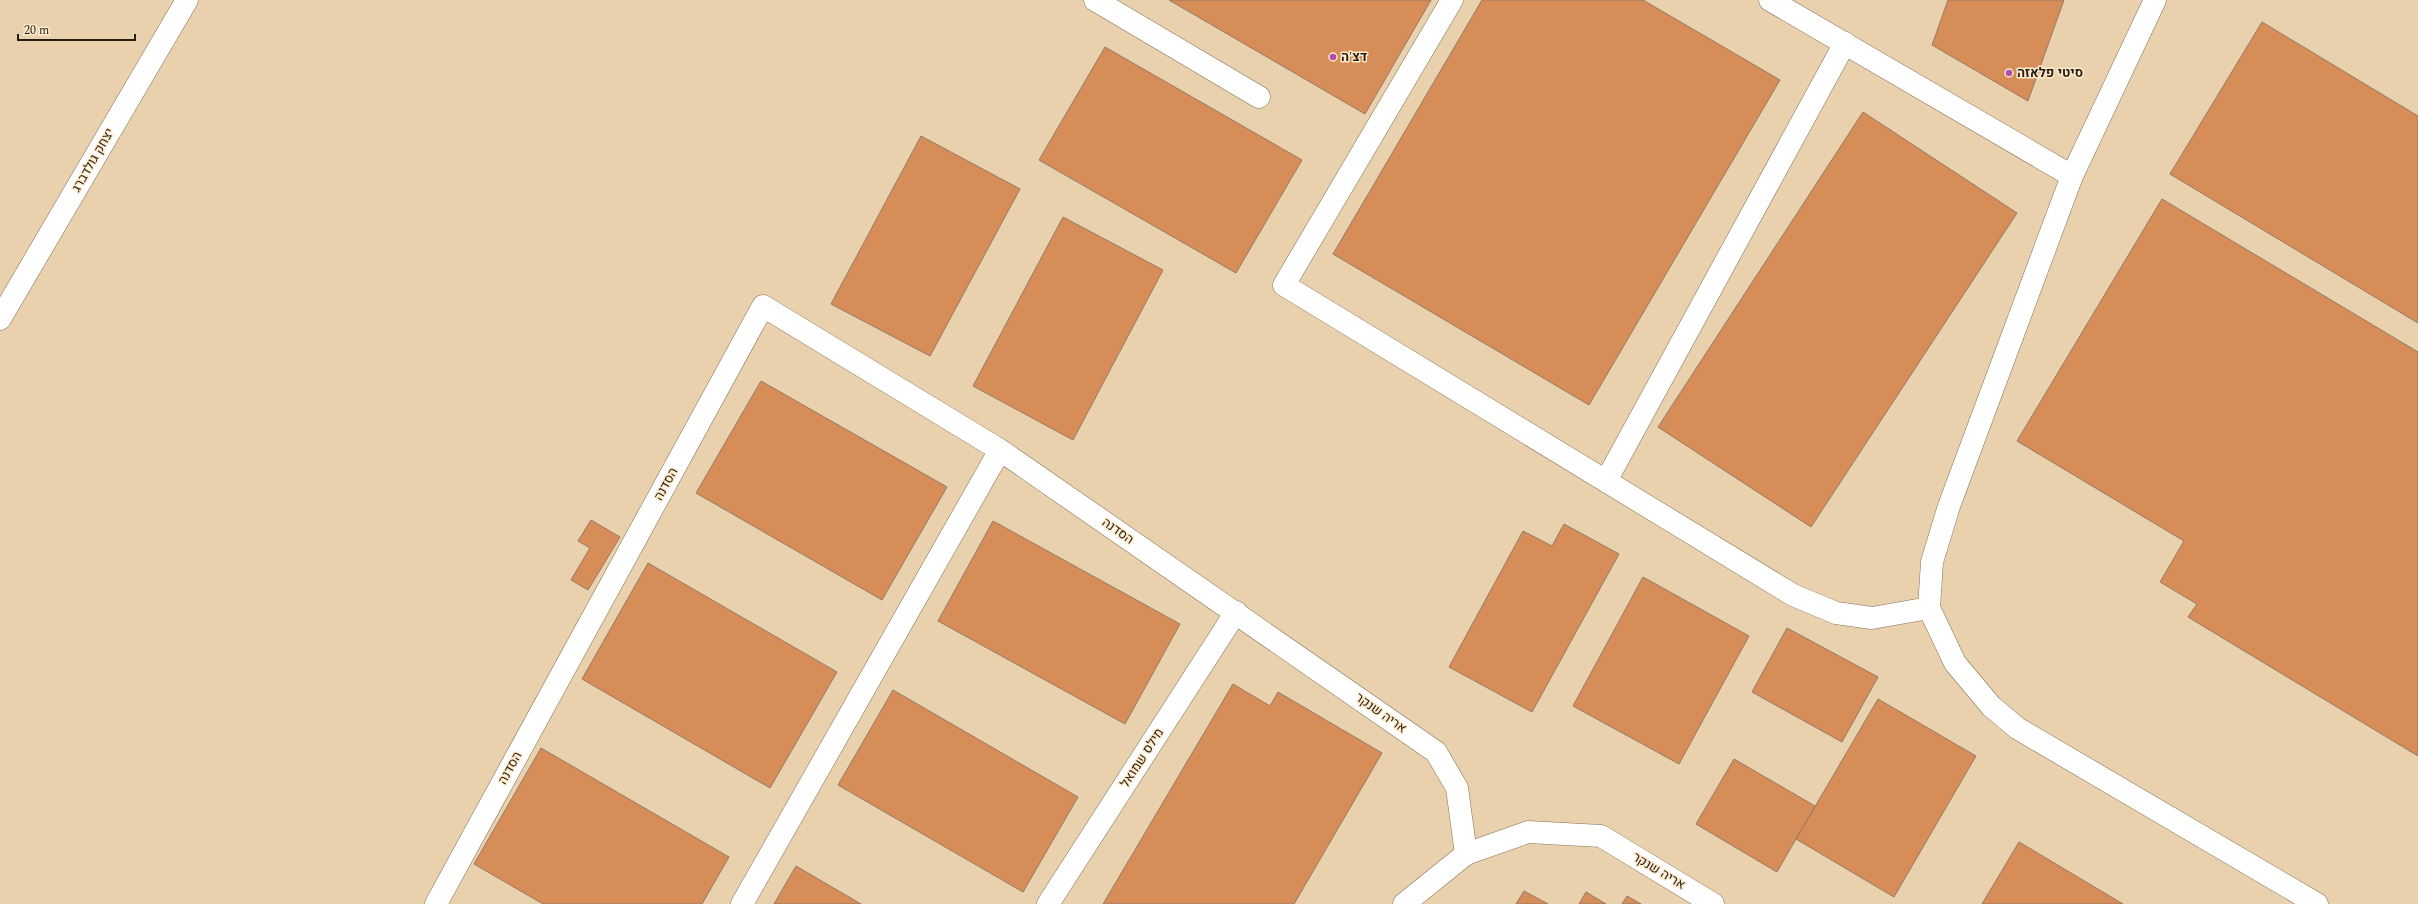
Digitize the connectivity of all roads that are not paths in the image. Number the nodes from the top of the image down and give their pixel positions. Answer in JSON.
{"nodes":[{"id":1,"x":187,"y":0,"type":"edge"},
{"id":2,"x":1094,"y":0,"type":"edge"},
{"id":3,"x":1452,"y":0,"type":"edge"},
{"id":4,"x":1770,"y":0,"type":"edge"},
{"id":5,"x":2156,"y":0,"type":"edge"},
{"id":6,"x":1845,"y":43,"type":"junction"},
{"id":7,"x":1259,"y":97,"type":"dead end"},
{"id":8,"x":2072,"y":176,"type":"junction"},
{"id":9,"x":0,"y":319,"type":"edge"},
{"id":10,"x":1000,"y":450,"type":"junction"},
{"id":11,"x":1606,"y":481,"type":"junction"},
{"id":12,"x":1929,"y":608,"type":"junction"},
{"id":13,"x":1236,"y":612,"type":"junction"},
{"id":14,"x":1466,"y":854,"type":"junction"},
{"id":15,"x":436,"y":904,"type":"edge"},
{"id":16,"x":742,"y":904,"type":"edge"},
{"id":17,"x":1048,"y":904,"type":"edge"},
{"id":18,"x":1404,"y":904,"type":"edge"},
{"id":19,"x":1713,"y":904,"type":"edge"},
{"id":20,"x":2317,"y":904,"type":"edge"}],
"edges":[{"from":1,"to":9,"type":"street","name":"יצחק גולדברג"},
{"from":2,"to":7,"type":"street"},
{"from":3,"to":11,"type":"street"},
{"from":4,"to":6,"type":"street"},
{"from":5,"to":8,"type":"street"},
{"from":6,"to":8,"type":"street"},
{"from":6,"to":11,"type":"street"},
{"from":8,"to":12,"type":"street"},
{"from":10,"to":13,"type":"street","name":"הסדנה"},
{"from":10,"to":15,"type":"street","name":"הסדנה"},
{"from":10,"to":16,"type":"street"},
{"from":11,"to":12,"type":"street"},
{"from":12,"to":20,"type":"street"},
{"from":13,"to":14,"type":"street","name":"אריה שנקר"},
{"from":13,"to":17,"type":"street","name":"מילס שמואל"},
{"from":14,"to":18,"type":"street","name":"אריה שנקר"},
{"from":14,"to":19,"type":"street","name":"אריה שנקר"}]}
